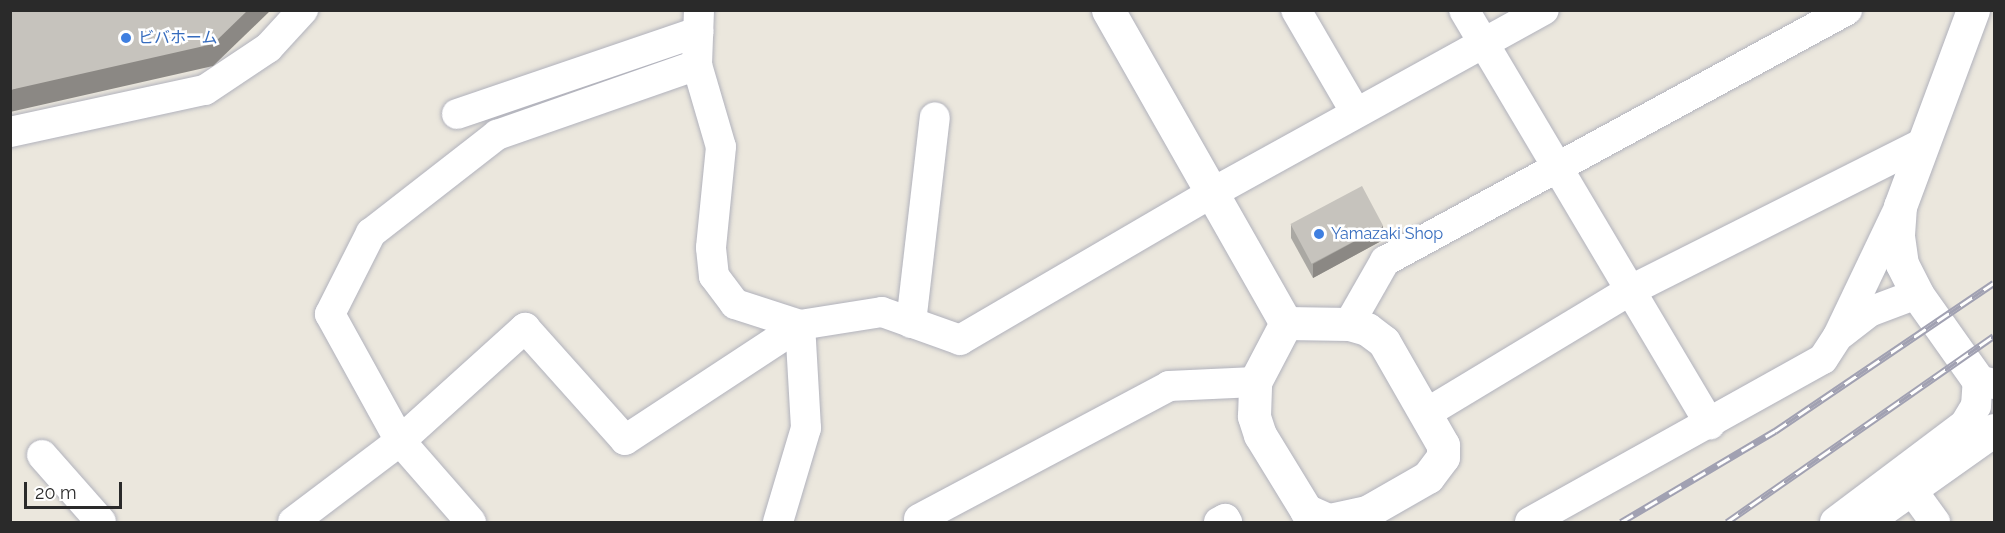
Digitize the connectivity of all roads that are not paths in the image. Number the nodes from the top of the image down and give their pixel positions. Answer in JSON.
{"nodes":[{"id":1,"x":303,"y":10,"type":"edge"},
{"id":2,"x":1108,"y":10,"type":"edge"},
{"id":3,"x":1296,"y":10,"type":"edge"},
{"id":4,"x":1464,"y":10,"type":"edge"},
{"id":5,"x":1545,"y":10,"type":"edge"},
{"id":6,"x":1847,"y":10,"type":"edge"},
{"id":7,"x":1973,"y":10,"type":"edge"},
{"id":8,"x":699,"y":21,"type":"edge"},
{"id":9,"x":1799,"y":22,"type":"edge"},
{"id":10,"x":1483,"y":44,"type":"junction"},
{"id":11,"x":697,"y":65,"type":"junction"},
{"id":12,"x":1356,"y":113,"type":"junction"},
{"id":13,"x":457,"y":114,"type":"dead end"},
{"id":14,"x":936,"y":117,"type":"dead end"},
{"id":15,"x":10,"y":132,"type":"edge"},
{"id":16,"x":1923,"y":143,"type":"junction"},
{"id":17,"x":1555,"y":169,"type":"junction"},
{"id":18,"x":1212,"y":193,"type":"junction"},
{"id":19,"x":1900,"y":206,"type":"junction"},
{"id":20,"x":1629,"y":291,"type":"junction"},
{"id":21,"x":1917,"y":294,"type":"junction"},
{"id":22,"x":911,"y":323,"type":"junction"},
{"id":23,"x":1286,"y":323,"type":"junction"},
{"id":24,"x":1349,"y":324,"type":"junction"},
{"id":25,"x":800,"y":325,"type":"junction"},
{"id":26,"x":1838,"y":336,"type":"junction"},
{"id":27,"x":1255,"y":382,"type":"junction"},
{"id":28,"x":1986,"y":382,"type":"edge"},
{"id":29,"x":1425,"y":414,"type":"junction"},
{"id":30,"x":1710,"y":425,"type":"junction"},
{"id":31,"x":1995,"y":430,"type":"edge"},
{"id":32,"x":400,"y":441,"type":"junction"},
{"id":33,"x":42,"y":455,"type":"dead end"},
{"id":34,"x":1911,"y":489,"type":"junction"},
{"id":35,"x":919,"y":519,"type":"dead end"},
{"id":36,"x":101,"y":522,"type":"edge"},
{"id":37,"x":293,"y":522,"type":"edge"},
{"id":38,"x":471,"y":522,"type":"edge"},
{"id":39,"x":778,"y":522,"type":"edge"},
{"id":40,"x":1219,"y":522,"type":"edge"},
{"id":41,"x":1227,"y":522,"type":"edge"},
{"id":42,"x":1530,"y":522,"type":"edge"},
{"id":43,"x":1834,"y":522,"type":"edge"},
{"id":44,"x":1864,"y":522,"type":"edge"},
{"id":45,"x":1935,"y":522,"type":"edge"}],
"edges":[{"from":1,"to":15,"type":"street"},
{"from":2,"to":18,"type":"street"},
{"from":3,"to":12,"type":"street"},
{"from":4,"to":10,"type":"street"},
{"from":5,"to":10,"type":"street"},
{"from":6,"to":9,"type":"street"},
{"from":7,"to":16,"type":"street"},
{"from":8,"to":11,"type":"street"},
{"from":8,"to":13,"type":"street"},
{"from":9,"to":17,"type":"street"},
{"from":10,"to":12,"type":"street"},
{"from":10,"to":17,"type":"street"},
{"from":11,"to":25,"type":"street"},
{"from":11,"to":32,"type":"street"},
{"from":12,"to":18,"type":"street"},
{"from":14,"to":22,"type":"street"},
{"from":16,"to":19,"type":"street"},
{"from":16,"to":20,"type":"street"},
{"from":17,"to":20,"type":"street"},
{"from":17,"to":24,"type":"street"},
{"from":18,"to":22,"type":"street"},
{"from":18,"to":23,"type":"street"},
{"from":19,"to":21,"type":"street"},
{"from":19,"to":26,"type":"street"},
{"from":20,"to":29,"type":"street"},
{"from":20,"to":30,"type":"street"},
{"from":21,"to":26,"type":"street"},
{"from":21,"to":28,"type":"street"},
{"from":22,"to":25,"type":"street"},
{"from":23,"to":24,"type":"street"},
{"from":23,"to":27,"type":"street"},
{"from":24,"to":29,"type":"street"},
{"from":25,"to":32,"type":"street"},
{"from":25,"to":39,"type":"street"},
{"from":26,"to":30,"type":"street"},
{"from":27,"to":29,"type":"street"},
{"from":27,"to":35,"type":"street"},
{"from":28,"to":43,"type":"street"},
{"from":30,"to":42,"type":"street"},
{"from":31,"to":34,"type":"street"},
{"from":32,"to":37,"type":"street"},
{"from":32,"to":38,"type":"street"},
{"from":33,"to":36,"type":"street"},
{"from":34,"to":44,"type":"street"},
{"from":34,"to":45,"type":"street"},
{"from":40,"to":41,"type":"street"}]}
